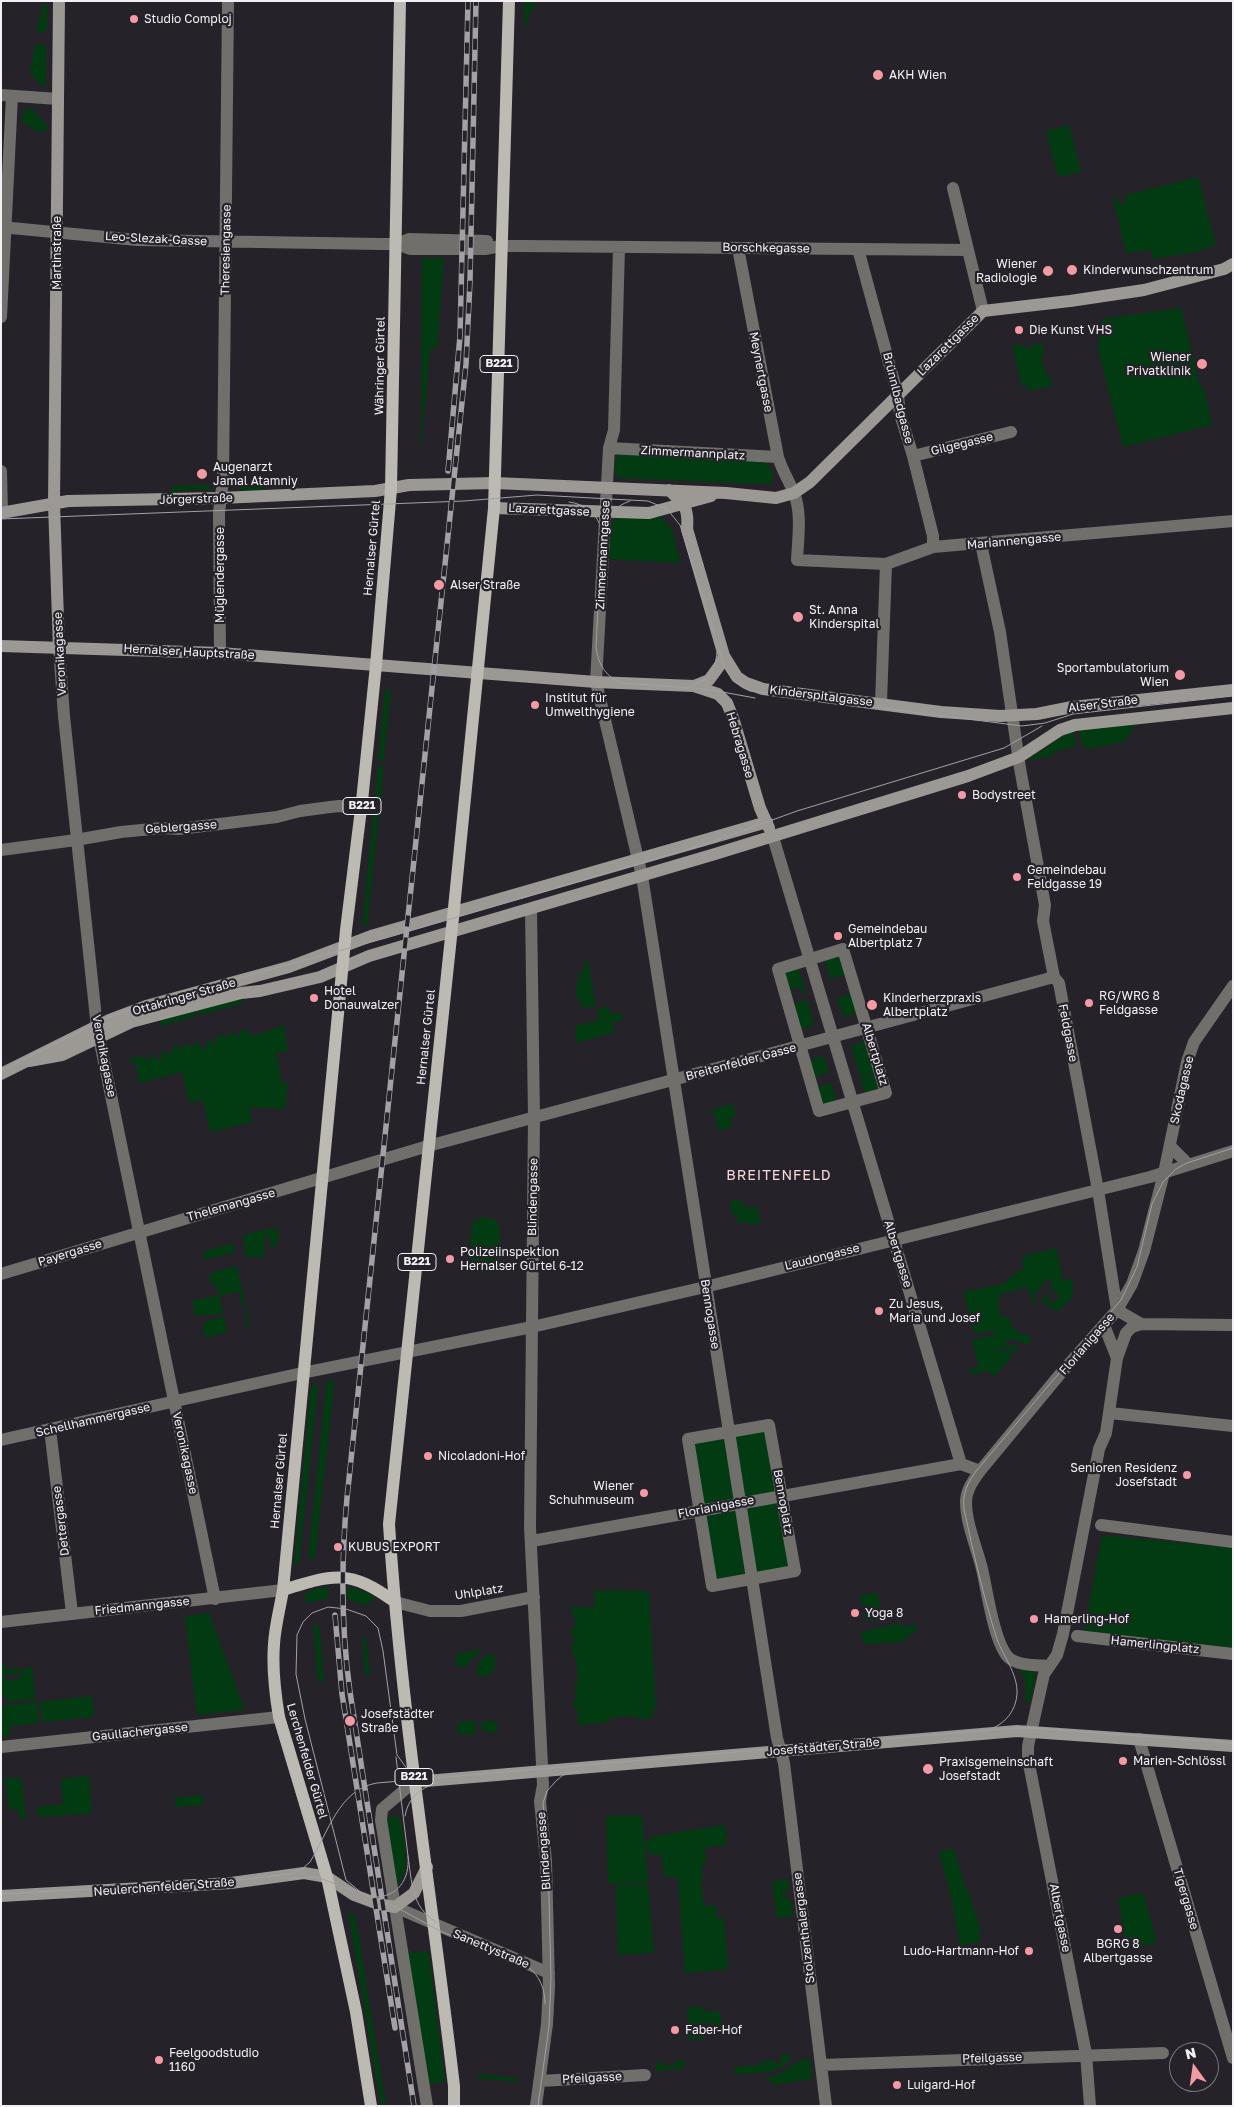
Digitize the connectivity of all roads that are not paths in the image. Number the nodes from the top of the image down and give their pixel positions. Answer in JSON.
{"nodes":[{"id":1,"x":59,"y":1,"type":"edge"},
{"id":2,"x":228,"y":1,"type":"edge"},
{"id":3,"x":400,"y":1,"type":"edge"},
{"id":4,"x":508,"y":1,"type":"edge"},
{"id":5,"x":6,"y":96,"type":"edge"},
{"id":6,"x":58,"y":99,"type":"junction"},
{"id":7,"x":953,"y":188,"type":"dead end"},
{"id":8,"x":3,"y":227,"type":"edge"},
{"id":9,"x":58,"y":234,"type":"junction"},
{"id":10,"x":226,"y":242,"type":"junction"},
{"id":11,"x":397,"y":244,"type":"junction"},
{"id":12,"x":501,"y":246,"type":"junction"},
{"id":13,"x":618,"y":247,"type":"junction"},
{"id":14,"x":738,"y":248,"type":"junction"},
{"id":15,"x":858,"y":249,"type":"junction"},
{"id":16,"x":968,"y":250,"type":"junction"},
{"id":17,"x":1233,"y":264,"type":"edge"},
{"id":18,"x":983,"y":311,"type":"junction"},
{"id":19,"x":1,"y":317,"type":"edge"},
{"id":20,"x":898,"y":396,"type":"junction"},
{"id":21,"x":1011,"y":432,"type":"dead end"},
{"id":22,"x":609,"y":448,"type":"junction"},
{"id":23,"x":913,"y":456,"type":"junction"},
{"id":24,"x":778,"y":457,"type":"junction"},
{"id":25,"x":1,"y":471,"type":"edge"},
{"id":26,"x":495,"y":483,"type":"junction"},
{"id":27,"x":606,"y":487,"type":"junction"},
{"id":28,"x":391,"y":489,"type":"junction"},
{"id":29,"x":669,"y":490,"type":"junction"},
{"id":30,"x":726,"y":493,"type":"junction"},
{"id":31,"x":794,"y":493,"type":"junction"},
{"id":32,"x":220,"y":498,"type":"junction"},
{"id":33,"x":54,"y":504,"type":"junction"},
{"id":34,"x":684,"y":504,"type":"junction"},
{"id":35,"x":494,"y":508,"type":"junction"},
{"id":36,"x":2,"y":513,"type":"edge"},
{"id":37,"x":605,"y":513,"type":"junction"},
{"id":38,"x":1233,"y":521,"type":"edge"},
{"id":39,"x":981,"y":544,"type":"junction"},
{"id":40,"x":933,"y":547,"type":"junction"},
{"id":41,"x":886,"y":564,"type":"junction"},
{"id":42,"x":1,"y":646,"type":"edge"},
{"id":43,"x":60,"y":648,"type":"junction"},
{"id":44,"x":220,"y":652,"type":"junction"},
{"id":45,"x":724,"y":656,"type":"junction"},
{"id":46,"x":376,"y":665,"type":"junction"},
{"id":47,"x":477,"y":672,"type":"junction"},
{"id":48,"x":596,"y":682,"type":"junction"},
{"id":49,"x":694,"y":686,"type":"junction"},
{"id":50,"x":1233,"y":690,"type":"edge"},
{"id":51,"x":881,"y":704,"type":"junction"},
{"id":52,"x":1233,"y":708,"type":"edge"},
{"id":53,"x":1014,"y":716,"type":"junction"},
{"id":54,"x":1019,"y":757,"type":"junction"},
{"id":55,"x":361,"y":809,"type":"junction"},
{"id":56,"x":767,"y":822,"type":"junction"},
{"id":57,"x":773,"y":836,"type":"junction"},
{"id":58,"x":76,"y":840,"type":"junction"},
{"id":59,"x":1,"y":850,"type":"edge"},
{"id":60,"x":638,"y":859,"type":"junction"},
{"id":61,"x":642,"y":876,"type":"junction"},
{"id":62,"x":530,"y":908,"type":"junction"},
{"id":63,"x":454,"y":912,"type":"junction"},
{"id":64,"x":452,"y":931,"type":"junction"},
{"id":65,"x":345,"y":948,"type":"junction"},
{"id":66,"x":811,"y":959,"type":"junction"},
{"id":67,"x":343,"y":968,"type":"junction"},
{"id":68,"x":1054,"y":977,"type":"junction"},
{"id":69,"x":1233,"y":986,"type":"edge"},
{"id":70,"x":867,"y":1028,"type":"junction"},
{"id":71,"x":98,"y":1031,"type":"junction"},
{"id":72,"x":834,"y":1037,"type":"junction"},
{"id":73,"x":800,"y":1046,"type":"junction"},
{"id":74,"x":1,"y":1074,"type":"edge"},
{"id":75,"x":673,"y":1079,"type":"junction"},
{"id":76,"x":853,"y":1102,"type":"junction"},
{"id":77,"x":534,"y":1118,"type":"junction"},
{"id":78,"x":428,"y":1146,"type":"junction"},
{"id":79,"x":1170,"y":1146,"type":"junction"},
{"id":80,"x":1233,"y":1151,"type":"edge"},
{"id":81,"x":1189,"y":1165,"type":"junction"},
{"id":82,"x":1164,"y":1173,"type":"junction"},
{"id":83,"x":323,"y":1179,"type":"junction"},
{"id":84,"x":1098,"y":1190,"type":"junction"},
{"id":85,"x":139,"y":1232,"type":"junction"},
{"id":86,"x":894,"y":1239,"type":"junction"},
{"id":87,"x":1,"y":1274,"type":"edge"},
{"id":88,"x":705,"y":1287,"type":"junction"},
{"id":89,"x":1117,"y":1310,"type":"junction"},
{"id":90,"x":1141,"y":1324,"type":"junction"},
{"id":91,"x":1104,"y":1325,"type":"junction"},
{"id":92,"x":1233,"y":1325,"type":"edge"},
{"id":93,"x":532,"y":1327,"type":"junction"},
{"id":94,"x":408,"y":1353,"type":"junction"},
{"id":95,"x":1117,"y":1358,"type":"junction"},
{"id":96,"x":302,"y":1374,"type":"junction"},
{"id":97,"x":175,"y":1401,"type":"junction"},
{"id":98,"x":1110,"y":1413,"type":"junction"},
{"id":99,"x":1233,"y":1426,"type":"edge"},
{"id":100,"x":50,"y":1429,"type":"junction"},
{"id":101,"x":729,"y":1432,"type":"junction"},
{"id":102,"x":1,"y":1440,"type":"edge"},
{"id":103,"x":960,"y":1464,"type":"junction"},
{"id":104,"x":980,"y":1471,"type":"junction"},
{"id":105,"x":781,"y":1495,"type":"junction"},
{"id":106,"x":739,"y":1503,"type":"junction"},
{"id":107,"x":699,"y":1510,"type":"junction"},
{"id":108,"x":1101,"y":1525,"type":"dead end"},
{"id":109,"x":532,"y":1541,"type":"junction"},
{"id":110,"x":1233,"y":1542,"type":"edge"},
{"id":111,"x":753,"y":1578,"type":"junction"},
{"id":112,"x":283,"y":1590,"type":"junction"},
{"id":113,"x":534,"y":1597,"type":"junction"},
{"id":114,"x":215,"y":1599,"type":"junction"},
{"id":115,"x":396,"y":1602,"type":"junction"},
{"id":116,"x":72,"y":1614,"type":"junction"},
{"id":117,"x":1,"y":1622,"type":"edge"},
{"id":118,"x":1077,"y":1636,"type":"dead end"},
{"id":119,"x":1233,"y":1654,"type":"edge"},
{"id":120,"x":1047,"y":1670,"type":"junction"},
{"id":121,"x":280,"y":1717,"type":"junction"},
{"id":122,"x":1032,"y":1732,"type":"junction"},
{"id":123,"x":1139,"y":1739,"type":"junction"},
{"id":124,"x":1233,"y":1746,"type":"edge"},
{"id":125,"x":1,"y":1747,"type":"edge"},
{"id":126,"x":781,"y":1751,"type":"junction"},
{"id":127,"x":542,"y":1771,"type":"junction"},
{"id":128,"x":414,"y":1782,"type":"junction"},
{"id":129,"x":427,"y":1866,"type":"junction"},
{"id":130,"x":327,"y":1877,"type":"junction"},
{"id":131,"x":1,"y":1896,"type":"edge"},
{"id":132,"x":395,"y":1907,"type":"junction"},
{"id":133,"x":435,"y":1924,"type":"junction"},
{"id":134,"x":549,"y":1973,"type":"junction"},
{"id":135,"x":1163,"y":2053,"type":"dead end"},
{"id":136,"x":1086,"y":2054,"type":"junction"},
{"id":137,"x":1233,"y":2058,"type":"edge"},
{"id":138,"x":821,"y":2064,"type":"junction"},
{"id":139,"x":645,"y":2075,"type":"dead end"},
{"id":140,"x":540,"y":2081,"type":"junction"},
{"id":141,"x":371,"y":2106,"type":"edge"},
{"id":142,"x":427,"y":2106,"type":"edge"},
{"id":143,"x":454,"y":2106,"type":"edge"},
{"id":144,"x":536,"y":2106,"type":"edge"},
{"id":145,"x":826,"y":2106,"type":"edge"},
{"id":146,"x":1090,"y":2106,"type":"edge"}],
"edges":[{"from":1,"to":6,"type":"main road","name":"Martinstraße"},
{"from":2,"to":10,"type":"street","name":"Theresiengasse"},
{"from":3,"to":11,"type":"main road","name":"Währinger Gürtel","number":"B221"},
{"from":4,"to":12,"type":"main road","number":"B221"},
{"from":5,"to":6,"type":"street"},
{"from":5,"to":8,"type":"street"},
{"from":6,"to":9,"type":"main road","name":"Martinstraße"},
{"from":7,"to":16,"type":"street"},
{"from":8,"to":9,"type":"street","name":"Leo-Slezak-Gasse"},
{"from":8,"to":19,"type":"street"},
{"from":9,"to":10,"type":"street","name":"Leo-Slezak-Gasse"},
{"from":9,"to":33,"type":"main road","name":"Martinstraße"},
{"from":10,"to":11,"type":"street","name":"Leo-Slezak-Gasse"},
{"from":10,"to":32,"type":"street","name":"Theresiengasse"},
{"from":11,"to":12,"type":"street"},
{"from":11,"to":28,"type":"main road","name":"Währinger Gürtel","number":"B221"},
{"from":12,"to":13,"type":"street","name":"Borschkegasse"},
{"from":12,"to":26,"type":"main road","number":"B221"},
{"from":13,"to":14,"type":"street","name":"Borschkegasse"},
{"from":13,"to":22,"type":"street","name":"Zimmermanngasse"},
{"from":14,"to":15,"type":"street","name":"Borschkegasse"},
{"from":14,"to":24,"type":"street","name":"Meynertgasse"},
{"from":15,"to":16,"type":"street","name":"Borschkegasse"},
{"from":15,"to":20,"type":"street","name":"Brünnlbadgasse"},
{"from":16,"to":18,"type":"street"},
{"from":17,"to":18,"type":"main road","name":"Lazarettgasse"},
{"from":18,"to":20,"type":"main road","name":"Lazarettgasse"},
{"from":20,"to":23,"type":"street","name":"Brünnlbadgasse"},
{"from":20,"to":31,"type":"main road","name":"Lazarettgasse"},
{"from":21,"to":23,"type":"street","name":"Gilgegasse"},
{"from":22,"to":24,"type":"street","name":"Zimmermannplatz"},
{"from":22,"to":27,"type":"street","name":"Zimmermanngasse"},
{"from":23,"to":40,"type":"street","name":"Brünnlbadgasse"},
{"from":24,"to":31,"type":"street","name":"Meynertgasse"},
{"from":25,"to":36,"type":"street"},
{"from":26,"to":27,"type":"main road","name":"Lazarettgasse"},
{"from":26,"to":28,"type":"main road","name":"Hernalser Gürtel"},
{"from":26,"to":35,"type":"main road","name":"Hernalser Gürtel","number":"B221"},
{"from":27,"to":29,"type":"main road"},
{"from":27,"to":37,"type":"street","name":"Zimmermanngasse"},
{"from":28,"to":32,"type":"main road","name":"Jörgerstraße"},
{"from":28,"to":46,"type":"main road","name":"Hernalser Gürtel","number":"B221"},
{"from":29,"to":30,"type":"main road"},
{"from":29,"to":34,"type":"main road"},
{"from":30,"to":31,"type":"main road"},
{"from":30,"to":34,"type":"main road"},
{"from":31,"to":41,"type":"street","name":"Mariannengasse"},
{"from":32,"to":33,"type":"main road","name":"Jörgerstraße"},
{"from":32,"to":44,"type":"street","name":"Müglendergasse"},
{"from":33,"to":36,"type":"main road","name":"Jörgerstraße"},
{"from":33,"to":43,"type":"main road","name":"Veronikagasse"},
{"from":34,"to":37,"type":"main road"},
{"from":34,"to":45,"type":"main road"},
{"from":35,"to":37,"type":"main road","name":"Lazarettgasse"},
{"from":35,"to":47,"type":"main road","name":"Hernalser Gürtel","number":"B221"},
{"from":37,"to":48,"type":"street","name":"Zimmermanngasse"},
{"from":38,"to":39,"type":"street","name":"Mariannengasse"},
{"from":39,"to":40,"type":"street","name":"Mariannengasse"},
{"from":39,"to":53,"type":"street"},
{"from":40,"to":41,"type":"street","name":"Mariannengasse"},
{"from":41,"to":51,"type":"street"},
{"from":42,"to":43,"type":"main road","name":"Hernalser Hauptstraße"},
{"from":43,"to":44,"type":"main road","name":"Hernalser Hauptstraße"},
{"from":43,"to":58,"type":"street","name":"Veronikagasse"},
{"from":44,"to":46,"type":"main road","name":"Hernalser Hauptstraße"},
{"from":45,"to":49,"type":"main road"},
{"from":45,"to":51,"type":"main road","name":"Kinderspitalgasse"},
{"from":46,"to":47,"type":"main road"},
{"from":46,"to":55,"type":"main road","name":"Hernalser Gürtel","number":"B221"},
{"from":47,"to":48,"type":"main road"},
{"from":47,"to":63,"type":"main road","name":"Hernalser Gürtel","number":"B221"},
{"from":48,"to":49,"type":"main road"},
{"from":48,"to":60,"type":"street","name":"Zimmermanngasse"},
{"from":49,"to":56,"type":"main road","name":"Hebragasse"},
{"from":50,"to":53,"type":"main road","name":"Alser Straße"},
{"from":51,"to":53,"type":"main road","name":"Kinderspitalgasse"},
{"from":52,"to":54,"type":"main road","name":"Alser Straße"},
{"from":53,"to":54,"type":"street"},
{"from":54,"to":57,"type":"main road","name":"Alser Straße"},
{"from":54,"to":68,"type":"street","name":"Feldgasse"},
{"from":55,"to":58,"type":"street","name":"Geblergasse"},
{"from":55,"to":65,"type":"main road","name":"Hernalser Gürtel","number":"B221"},
{"from":56,"to":57,"type":"main road"},
{"from":56,"to":60,"type":"main road"},
{"from":57,"to":61,"type":"main road","name":"Alser Straße"},
{"from":57,"to":66,"type":"street","name":"Albertgasse"},
{"from":58,"to":59,"type":"street","name":"Geblergasse"},
{"from":58,"to":71,"type":"street","name":"Veronikagasse"},
{"from":60,"to":61,"type":"street"},
{"from":60,"to":63,"type":"main road"},
{"from":61,"to":62,"type":"main road","name":"Alser Straße"},
{"from":61,"to":75,"type":"street","name":"Bennogasse"},
{"from":62,"to":64,"type":"main road","name":"Alser Straße"},
{"from":62,"to":77,"type":"street","name":"Blindengasse"},
{"from":63,"to":64,"type":"main road","name":"Hernalser Gürtel","number":"B221"},
{"from":63,"to":65,"type":"main road"},
{"from":64,"to":67,"type":"main road"},
{"from":64,"to":78,"type":"main road","name":"Hernalser Gürtel","number":"B221"},
{"from":65,"to":67,"type":"main road","name":"Hernalser Gürtel","number":"B221"},
{"from":65,"to":71,"type":"main road","name":"Ottakringer Straße"},
{"from":66,"to":70,"type":"street","name":"Albertplatz"},
{"from":66,"to":72,"type":"street","name":"Albertgasse"},
{"from":66,"to":73,"type":"street","name":"Albertplatz"},
{"from":67,"to":71,"type":"main road","name":"Ottakringer Straße"},
{"from":67,"to":83,"type":"main road","name":"Hernalser Gürtel","number":"B221"},
{"from":68,"to":70,"type":"street","name":"Breitenfelder Gasse"},
{"from":68,"to":84,"type":"street","name":"Feldgasse"},
{"from":69,"to":79,"type":"street","name":"Skodagasse"},
{"from":70,"to":72,"type":"street","name":"Breitenfelder Gasse"},
{"from":70,"to":76,"type":"street","name":"Albertplatz"},
{"from":71,"to":74,"type":"main road","name":"Ottakringer Straße"},
{"from":71,"to":85,"type":"street","name":"Veronikagasse"},
{"from":72,"to":73,"type":"street","name":"Breitenfelder Gasse"},
{"from":72,"to":76,"type":"street","name":"Albertgasse"},
{"from":73,"to":75,"type":"street","name":"Breitenfelder Gasse"},
{"from":73,"to":76,"type":"street","name":"Albertplatz"},
{"from":75,"to":77,"type":"street","name":"Breitenfelder Gasse"},
{"from":75,"to":88,"type":"street","name":"Bennogasse"},
{"from":76,"to":86,"type":"street","name":"Albertgasse"},
{"from":77,"to":78,"type":"street","name":"Breitenfelder Gasse"},
{"from":77,"to":93,"type":"street","name":"Blindengasse"},
{"from":78,"to":83,"type":"street"},
{"from":78,"to":94,"type":"main road","name":"Hernalser Gürtel","number":"B221"},
{"from":79,"to":81,"type":"street"},
{"from":79,"to":82,"type":"street","name":"Skodagasse"},
{"from":80,"to":81,"type":"street","name":"Laudongasse"},
{"from":81,"to":82,"type":"street","name":"Laudongasse"},
{"from":82,"to":84,"type":"street","name":"Laudongasse"},
{"from":82,"to":89,"type":"street","name":"Skodagasse"},
{"from":83,"to":85,"type":"street","name":"Thelemangasse"},
{"from":83,"to":96,"type":"main road","name":"Hernalser Gürtel","number":"B221"},
{"from":84,"to":86,"type":"street","name":"Laudongasse"},
{"from":84,"to":89,"type":"street","name":"Feldgasse"},
{"from":85,"to":87,"type":"street","name":"Payergasse"},
{"from":85,"to":97,"type":"street","name":"Veronikagasse"},
{"from":86,"to":88,"type":"street","name":"Laudongasse"},
{"from":86,"to":103,"type":"street","name":"Albertgasse"},
{"from":88,"to":93,"type":"street","name":"Laudongasse"},
{"from":88,"to":101,"type":"street","name":"Bennogasse"},
{"from":89,"to":90,"type":"street","name":"Florianigasse"},
{"from":89,"to":91,"type":"street","name":"Florianigasse"},
{"from":90,"to":92,"type":"street","name":"Florianigasse"},
{"from":90,"to":95,"type":"street"},
{"from":91,"to":95,"type":"street"},
{"from":91,"to":104,"type":"street","name":"Florianigasse"},
{"from":93,"to":94,"type":"street","name":"Laudongasse"},
{"from":93,"to":109,"type":"street","name":"Blindengasse"},
{"from":94,"to":96,"type":"street"},
{"from":94,"to":115,"type":"main road","name":"Hernalser Gürtel","number":"B221"},
{"from":95,"to":98,"type":"street"},
{"from":96,"to":97,"type":"street","name":"Schellhammergasse"},
{"from":96,"to":112,"type":"main road","name":"Hernalser Gürtel","number":"B221"},
{"from":97,"to":100,"type":"street","name":"Schellhammergasse"},
{"from":97,"to":114,"type":"street","name":"Veronikagasse"},
{"from":98,"to":99,"type":"street"},
{"from":98,"to":120,"type":"street"},
{"from":100,"to":102,"type":"street","name":"Schellhammergasse"},
{"from":100,"to":116,"type":"street","name":"Dettergasse"},
{"from":101,"to":105,"type":"street","name":"Bennoplatz"},
{"from":101,"to":106,"type":"street","name":"Bennogasse"},
{"from":101,"to":107,"type":"street","name":"Bennoplatz"},
{"from":103,"to":104,"type":"street"},
{"from":103,"to":105,"type":"street","name":"Florianigasse"},
{"from":104,"to":120,"type":"street"},
{"from":105,"to":106,"type":"street","name":"Florianigasse"},
{"from":105,"to":111,"type":"street","name":"Bennoplatz"},
{"from":106,"to":107,"type":"street","name":"Florianigasse"},
{"from":106,"to":111,"type":"street","name":"Bennogasse"},
{"from":107,"to":109,"type":"street","name":"Florianigasse"},
{"from":107,"to":111,"type":"street","name":"Bennoplatz"},
{"from":108,"to":110,"type":"street"},
{"from":109,"to":113,"type":"street"},
{"from":111,"to":126,"type":"street","name":"Bennogasse"},
{"from":112,"to":114,"type":"street","name":"Friedmanngasse"},
{"from":112,"to":115,"type":"main road"},
{"from":112,"to":121,"type":"main road","name":"Lerchenfelder Gürtel","number":"B221"},
{"from":113,"to":115,"type":"street","name":"Uhlplatz"},
{"from":113,"to":127,"type":"street","name":"Blindengasse"},
{"from":114,"to":116,"type":"street","name":"Friedmanngasse"},
{"from":115,"to":128,"type":"main road","number":"B221"},
{"from":116,"to":117,"type":"street","name":"Friedmanngasse"},
{"from":118,"to":119,"type":"street","name":"Hamerlingplatz"},
{"from":120,"to":122,"type":"street","name":"Albertgasse"},
{"from":121,"to":125,"type":"street","name":"Gaullachergasse"},
{"from":121,"to":130,"type":"main road","name":"Lerchenfelder Gürtel","number":"B221"},
{"from":122,"to":123,"type":"main road","name":"Josefstädter Straße"},
{"from":122,"to":126,"type":"main road","name":"Josefstädter Straße"},
{"from":122,"to":136,"type":"street","name":"Albertgasse"},
{"from":123,"to":124,"type":"main road","name":"Josefstädter Straße"},
{"from":123,"to":137,"type":"street","name":"Tigergasse"},
{"from":126,"to":127,"type":"main road","name":"Josefstädter Straße"},
{"from":126,"to":138,"type":"street","name":"Stolzenthalergasse"},
{"from":127,"to":128,"type":"main road","name":"Josefstädter Straße"},
{"from":127,"to":134,"type":"street","name":"Blindengasse"},
{"from":128,"to":129,"type":"main road","number":"B221"},
{"from":128,"to":132,"type":"street"},
{"from":129,"to":132,"type":"main road"},
{"from":129,"to":133,"type":"main road","number":"B221"},
{"from":130,"to":131,"type":"main road","name":"Neulerchenfelder Straße"},
{"from":130,"to":132,"type":"main road"},
{"from":130,"to":141,"type":"main road","name":"Lerchenfelder Gürtel","number":"B221"},
{"from":132,"to":133,"type":"street"},
{"from":132,"to":142,"type":"street"},
{"from":133,"to":134,"type":"street","name":"Sanettystraße"},
{"from":133,"to":143,"type":"main road","number":"B221"},
{"from":134,"to":140,"type":"street","name":"Blindengasse"},
{"from":135,"to":136,"type":"street","name":"Pfeilgasse"},
{"from":136,"to":138,"type":"street","name":"Pfeilgasse"},
{"from":136,"to":146,"type":"street","name":"Albertgasse"},
{"from":138,"to":145,"type":"street","name":"Stolzenthalergasse"},
{"from":139,"to":140,"type":"street","name":"Pfeilgasse"},
{"from":140,"to":144,"type":"street","name":"Blindengasse"}]}
